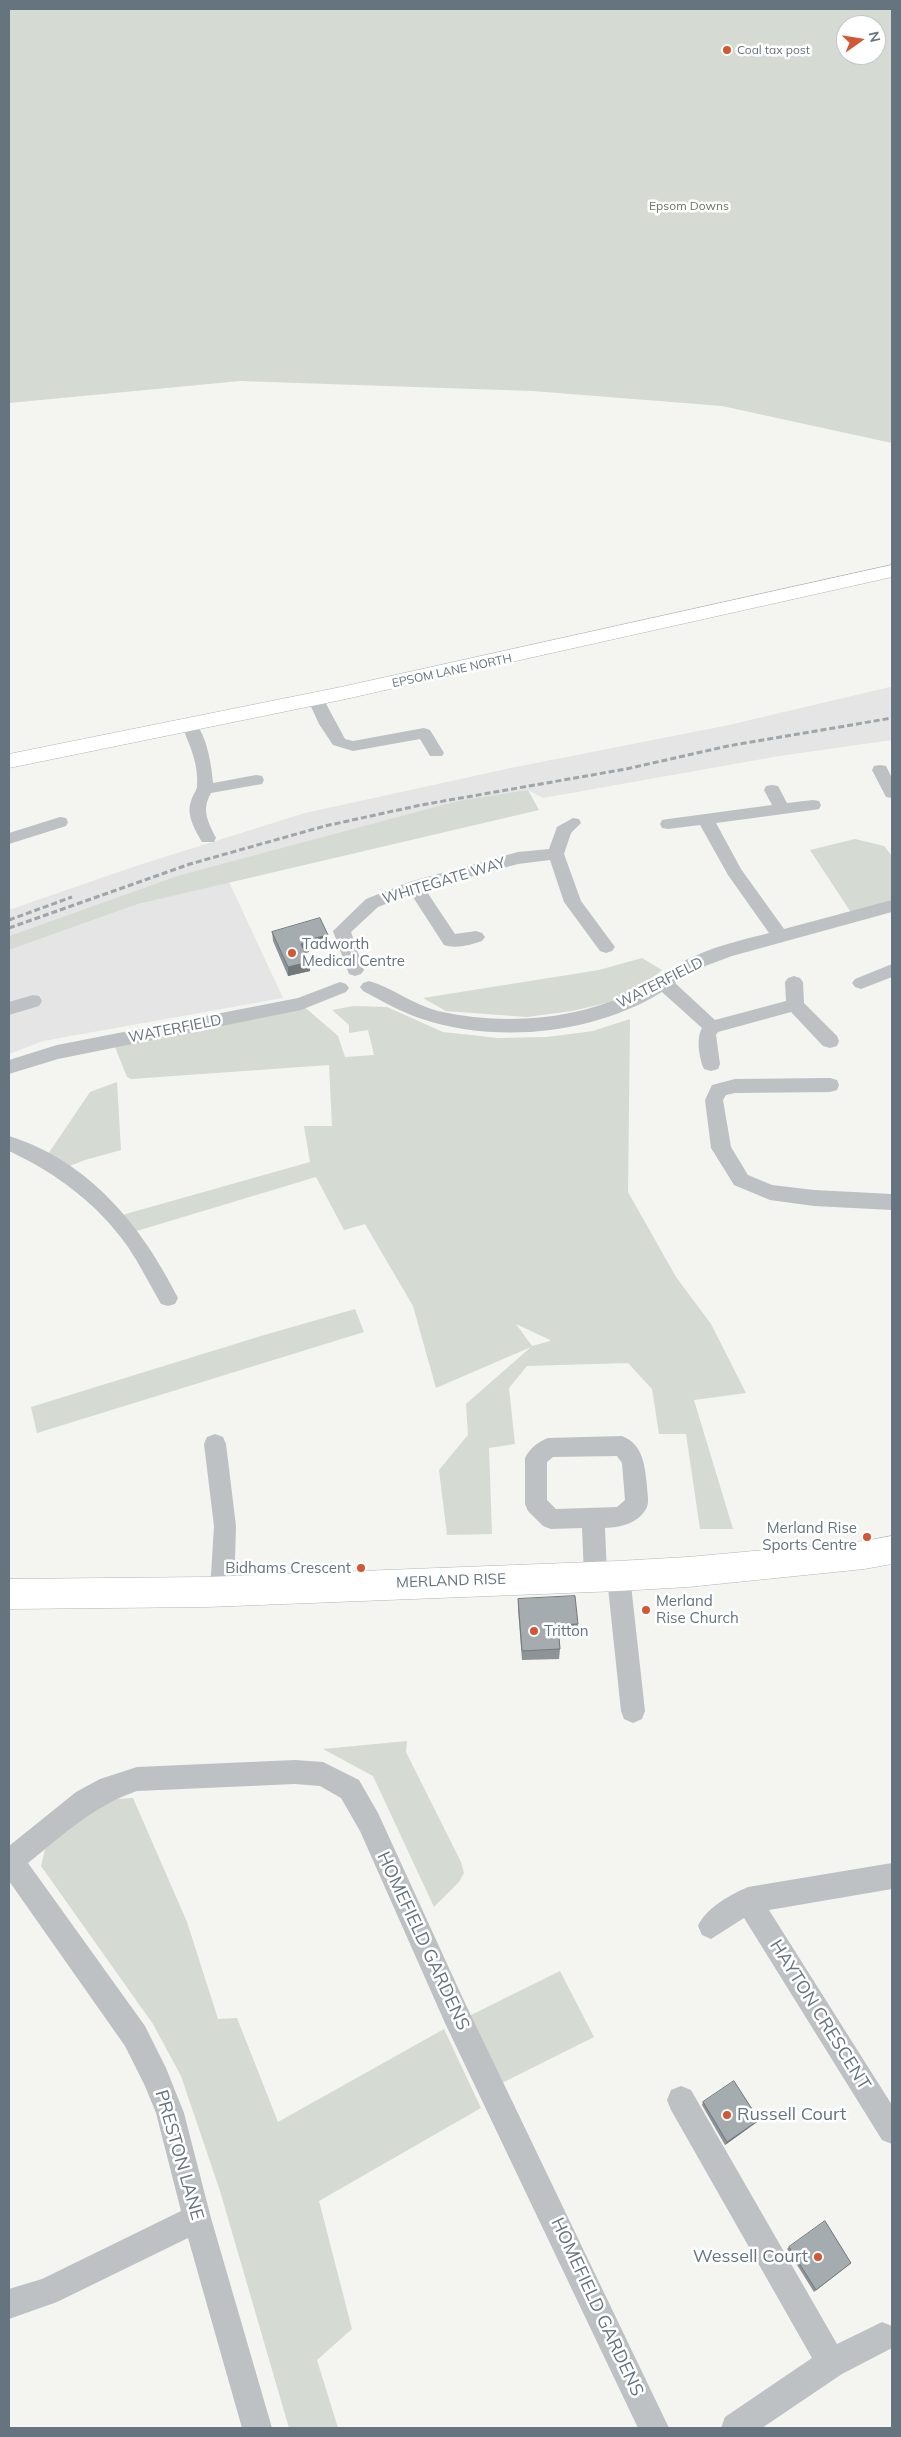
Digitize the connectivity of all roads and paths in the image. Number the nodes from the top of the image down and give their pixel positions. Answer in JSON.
{"nodes":[{"id":1,"x":892,"y":571,"type":"edge"},
{"id":2,"x":316,"y":700,"type":"junction"},
{"id":3,"x":190,"y":726,"type":"junction"},
{"id":4,"x":436,"y":753,"type":"dead end"},
{"id":5,"x":9,"y":761,"type":"edge"},
{"id":6,"x":880,"y":770,"type":"dead end"},
{"id":7,"x":256,"y":780,"type":"dead end"},
{"id":8,"x":205,"y":789,"type":"junction"},
{"id":9,"x":772,"y":790,"type":"dead end"},
{"id":10,"x":892,"y":793,"type":"edge"},
{"id":11,"x":813,"y":805,"type":"dead end"},
{"id":12,"x":783,"y":810,"type":"junction"},
{"id":13,"x":705,"y":819,"type":"junction"},
{"id":14,"x":60,"y":822,"type":"dead end"},
{"id":15,"x":573,"y":823,"type":"dead end"},
{"id":16,"x":668,"y":824,"type":"dead end"},
{"id":17,"x":9,"y":838,"type":"edge"},
{"id":18,"x":208,"y":838,"type":"dead end"},
{"id":19,"x":556,"y":854,"type":"junction"},
{"id":20,"x":415,"y":886,"type":"junction"},
{"id":21,"x":889,"y":910,"type":"edge"},
{"id":22,"x":476,"y":937,"type":"dead end"},
{"id":23,"x":781,"y":937,"type":"junction"},
{"id":24,"x":606,"y":947,"type":"dead end"},
{"id":25,"x":355,"y":970,"type":"junction"},
{"id":26,"x":892,"y":970,"type":"edge"},
{"id":27,"x":794,"y":982,"type":"dead end"},
{"id":28,"x":664,"y":983,"type":"junction"},
{"id":29,"x":861,"y":983,"type":"dead end"},
{"id":30,"x":369,"y":987,"type":"junction"},
{"id":31,"x":340,"y":988,"type":"junction"},
{"id":32,"x":33,"y":1001,"type":"dead end"},
{"id":33,"x":795,"y":1005,"type":"junction"},
{"id":34,"x":9,"y":1009,"type":"edge"},
{"id":35,"x":712,"y":1027,"type":"junction"},
{"id":36,"x":830,"y":1041,"type":"dead end"},
{"id":37,"x":711,"y":1064,"type":"dead end"},
{"id":38,"x":9,"y":1067,"type":"edge"},
{"id":39,"x":830,"y":1084,"type":"dead end"},
{"id":40,"x":9,"y":1143,"type":"edge"},
{"id":41,"x":892,"y":1202,"type":"edge"},
{"id":42,"x":168,"y":1298,"type":"dead end"},
{"id":43,"x":215,"y":1444,"type":"dead end"},
{"id":44,"x":593,"y":1518,"type":"junction"},
{"id":45,"x":892,"y":1550,"type":"edge"},
{"id":46,"x":607,"y":1576,"type":"junction"},
{"id":47,"x":222,"y":1591,"type":"junction"},
{"id":48,"x":9,"y":1594,"type":"edge"},
{"id":49,"x":633,"y":1711,"type":"dead end"},
{"id":50,"x":9,"y":1860,"type":"edge"},
{"id":51,"x":892,"y":1876,"type":"edge"},
{"id":52,"x":748,"y":1900,"type":"junction"},
{"id":53,"x":711,"y":1926,"type":"dead end"},
{"id":54,"x":681,"y":2100,"type":"dead end"},
{"id":55,"x":892,"y":2130,"type":"edge"},
{"id":56,"x":197,"y":2218,"type":"junction"},
{"id":57,"x":9,"y":2304,"type":"edge"},
{"id":58,"x":882,"y":2337,"type":"dead end"},
{"id":59,"x":831,"y":2362,"type":"junction"},
{"id":60,"x":257,"y":2428,"type":"edge"},
{"id":61,"x":654,"y":2428,"type":"edge"},
{"id":62,"x":736,"y":2428,"type":"edge"}],
"edges":[{"from":1,"to":2,"type":"main road","name":"EPSOM LANE NORTH"},
{"from":2,"to":3,"type":"main road","name":"EPSOM LANE NORTH"},
{"from":2,"to":4,"type":"street"},
{"from":3,"to":5,"type":"main road","name":"EPSOM LANE NORTH"},
{"from":3,"to":8,"type":"street"},
{"from":6,"to":10,"type":"street"},
{"from":7,"to":8,"type":"street"},
{"from":8,"to":18,"type":"street"},
{"from":9,"to":12,"type":"street"},
{"from":11,"to":12,"type":"street"},
{"from":12,"to":13,"type":"street"},
{"from":13,"to":16,"type":"street"},
{"from":13,"to":23,"type":"street"},
{"from":14,"to":17,"type":"street"},
{"from":15,"to":19,"type":"street"},
{"from":19,"to":20,"type":"street","name":"WHITEGATE WAY"},
{"from":19,"to":24,"type":"street"},
{"from":20,"to":22,"type":"street"},
{"from":20,"to":25,"type":"street","name":"WHITEGATE WAY"},
{"from":21,"to":23,"type":"street","name":"WATERFIELD"},
{"from":23,"to":28,"type":"street","name":"WATERFIELD"},
{"from":25,"to":30,"type":"street"},
{"from":25,"to":31,"type":"street"},
{"from":26,"to":29,"type":"street"},
{"from":27,"to":33,"type":"street"},
{"from":28,"to":30,"type":"street","name":"WATERFIELD"},
{"from":28,"to":35,"type":"street"},
{"from":30,"to":31,"type":"street"},
{"from":31,"to":38,"type":"street","name":"WATERFIELD"},
{"from":32,"to":34,"type":"street"},
{"from":33,"to":35,"type":"street"},
{"from":33,"to":36,"type":"street"},
{"from":35,"to":37,"type":"street"},
{"from":39,"to":41,"type":"street"},
{"from":40,"to":42,"type":"street"},
{"from":43,"to":47,"type":"street"},
{"from":44,"to":44,"type":"street"},
{"from":44,"to":46,"type":"street"},
{"from":45,"to":46,"type":"main road","name":"MERLAND RISE"},
{"from":46,"to":47,"type":"main road","name":"MERLAND RISE"},
{"from":46,"to":49,"type":"street"},
{"from":47,"to":48,"type":"main road","name":"MERLAND RISE"},
{"from":50,"to":56,"type":"street","name":"PRESTON LANE"},
{"from":50,"to":61,"type":"street","name":"HOMEFIELD GARDENS"},
{"from":51,"to":52,"type":"street"},
{"from":52,"to":53,"type":"street"},
{"from":52,"to":55,"type":"street","name":"HAYTON CRESCENT"},
{"from":54,"to":59,"type":"street"},
{"from":56,"to":57,"type":"street"},
{"from":56,"to":60,"type":"street","name":"PRESTON LANE"},
{"from":58,"to":59,"type":"street"},
{"from":59,"to":62,"type":"street"}]}
